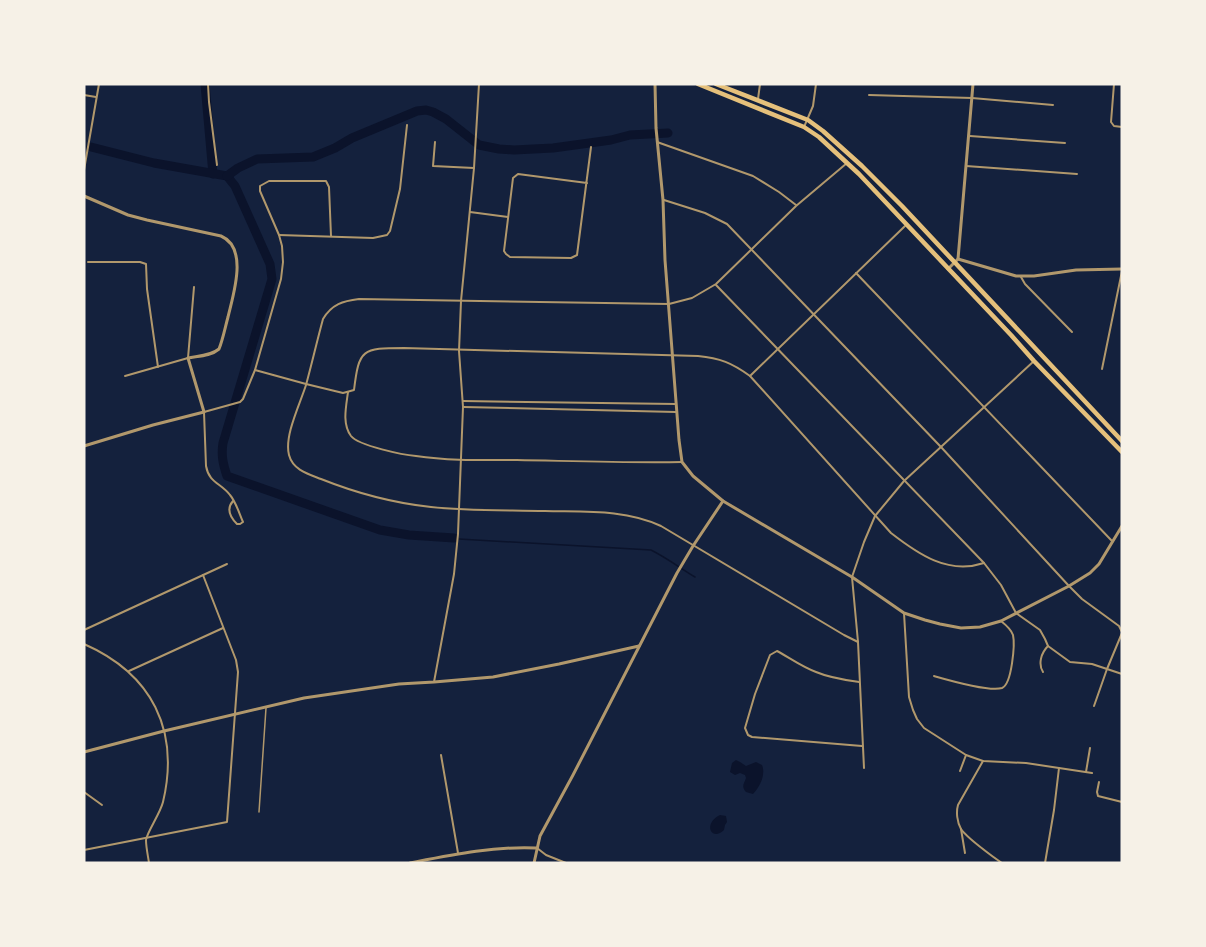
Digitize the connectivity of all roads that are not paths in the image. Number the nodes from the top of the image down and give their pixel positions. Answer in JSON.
{"nodes":[{"id":1,"x":99,"y":84,"type":"edge"},
{"id":2,"x":208,"y":84,"type":"edge"},
{"id":3,"x":479,"y":84,"type":"edge"},
{"id":4,"x":656,"y":84,"type":"edge"},
{"id":5,"x":698,"y":84,"type":"edge"},
{"id":6,"x":716,"y":84,"type":"edge"},
{"id":7,"x":760,"y":84,"type":"edge"},
{"id":8,"x":816,"y":84,"type":"edge"},
{"id":9,"x":973,"y":84,"type":"edge"},
{"id":10,"x":1114,"y":84,"type":"edge"},
{"id":11,"x":84,"y":95,"type":"edge"},
{"id":12,"x":869,"y":95,"type":"dead end"},
{"id":13,"x":97,"y":97,"type":"junction"},
{"id":14,"x":972,"y":98,"type":"junction"},
{"id":15,"x":758,"y":100,"type":"junction"},
{"id":16,"x":1053,"y":105,"type":"dead end"},
{"id":17,"x":808,"y":120,"type":"junction"},
{"id":18,"x":407,"y":125,"type":"dead end"},
{"id":19,"x":804,"y":127,"type":"junction"},
{"id":20,"x":1122,"y":127,"type":"edge"},
{"id":21,"x":969,"y":136,"type":"junction"},
{"id":22,"x":435,"y":142,"type":"dead end"},
{"id":23,"x":657,"y":142,"type":"junction"},
{"id":24,"x":1065,"y":144,"type":"dead end"},
{"id":25,"x":591,"y":147,"type":"dead end"},
{"id":26,"x":847,"y":163,"type":"junction"},
{"id":27,"x":217,"y":165,"type":"dead end"},
{"id":28,"x":966,"y":166,"type":"junction"},
{"id":29,"x":474,"y":168,"type":"junction"},
{"id":30,"x":84,"y":170,"type":"edge"},
{"id":31,"x":1077,"y":174,"type":"dead end"},
{"id":32,"x":587,"y":183,"type":"junction"},
{"id":33,"x":84,"y":196,"type":"edge"},
{"id":34,"x":663,"y":200,"type":"junction"},
{"id":35,"x":796,"y":206,"type":"junction"},
{"id":36,"x":470,"y":212,"type":"junction"},
{"id":37,"x":508,"y":218,"type":"junction"},
{"id":38,"x":907,"y":225,"type":"junction"},
{"id":39,"x":279,"y":235,"type":"junction"},
{"id":40,"x":331,"y":236,"type":"junction"},
{"id":41,"x":751,"y":249,"type":"junction"},
{"id":42,"x":88,"y":261,"type":"dead end"},
{"id":43,"x":956,"y":261,"type":"junction"},
{"id":44,"x":948,"y":269,"type":"junction"},
{"id":45,"x":1122,"y":270,"type":"edge"},
{"id":46,"x":856,"y":273,"type":"junction"},
{"id":47,"x":1021,"y":277,"type":"junction"},
{"id":48,"x":716,"y":284,"type":"junction"},
{"id":49,"x":194,"y":287,"type":"dead end"},
{"id":50,"x":461,"y":301,"type":"junction"},
{"id":51,"x":669,"y":304,"type":"junction"},
{"id":52,"x":813,"y":315,"type":"junction"},
{"id":53,"x":1072,"y":332,"type":"dead end"},
{"id":54,"x":778,"y":348,"type":"junction"},
{"id":55,"x":459,"y":351,"type":"junction"},
{"id":56,"x":673,"y":355,"type":"junction"},
{"id":57,"x":188,"y":358,"type":"junction"},
{"id":58,"x":1034,"y":361,"type":"junction"},
{"id":59,"x":158,"y":367,"type":"junction"},
{"id":60,"x":1102,"y":369,"type":"dead end"},
{"id":61,"x":255,"y":370,"type":"junction"},
{"id":62,"x":125,"y":376,"type":"dead end"},
{"id":63,"x":750,"y":376,"type":"junction"},
{"id":64,"x":306,"y":384,"type":"junction"},
{"id":65,"x":348,"y":392,"type":"junction"},
{"id":66,"x":463,"y":401,"type":"junction"},
{"id":67,"x":676,"y":404,"type":"junction"},
{"id":68,"x":463,"y":407,"type":"junction"},
{"id":69,"x":984,"y":407,"type":"junction"},
{"id":70,"x":204,"y":412,"type":"junction"},
{"id":71,"x":677,"y":412,"type":"junction"},
{"id":72,"x":1122,"y":441,"type":"edge"},
{"id":73,"x":84,"y":446,"type":"edge"},
{"id":74,"x":941,"y":447,"type":"junction"},
{"id":75,"x":1122,"y":452,"type":"edge"},
{"id":76,"x":462,"y":459,"type":"junction"},
{"id":77,"x":682,"y":462,"type":"junction"},
{"id":78,"x":904,"y":481,"type":"junction"},
{"id":79,"x":233,"y":501,"type":"junction"},
{"id":80,"x":723,"y":501,"type":"junction"},
{"id":81,"x":459,"y":509,"type":"junction"},
{"id":82,"x":875,"y":516,"type":"junction"},
{"id":83,"x":1122,"y":526,"type":"edge"},
{"id":84,"x":1112,"y":542,"type":"junction"},
{"id":85,"x":693,"y":546,"type":"junction"},
{"id":86,"x":984,"y":563,"type":"junction"},
{"id":87,"x":227,"y":564,"type":"dead end"},
{"id":88,"x":203,"y":575,"type":"junction"},
{"id":89,"x":852,"y":577,"type":"junction"},
{"id":90,"x":1069,"y":586,"type":"junction"},
{"id":91,"x":904,"y":613,"type":"junction"},
{"id":92,"x":1016,"y":613,"type":"junction"},
{"id":93,"x":1001,"y":621,"type":"junction"},
{"id":94,"x":223,"y":628,"type":"junction"},
{"id":95,"x":84,"y":630,"type":"edge"},
{"id":96,"x":1122,"y":633,"type":"edge"},
{"id":97,"x":858,"y":642,"type":"junction"},
{"id":98,"x":84,"y":644,"type":"edge"},
{"id":99,"x":639,"y":646,"type":"junction"},
{"id":100,"x":1048,"y":646,"type":"junction"},
{"id":101,"x":1107,"y":669,"type":"junction"},
{"id":102,"x":129,"y":671,"type":"junction"},
{"id":103,"x":1043,"y":672,"type":"dead end"},
{"id":104,"x":1122,"y":674,"type":"edge"},
{"id":105,"x":934,"y":676,"type":"dead end"},
{"id":106,"x":434,"y":682,"type":"junction"},
{"id":107,"x":860,"y":682,"type":"junction"},
{"id":108,"x":266,"y":706,"type":"junction"},
{"id":109,"x":1094,"y":706,"type":"dead end"},
{"id":110,"x":235,"y":713,"type":"junction"},
{"id":111,"x":164,"y":730,"type":"junction"},
{"id":112,"x":863,"y":746,"type":"junction"},
{"id":113,"x":1090,"y":748,"type":"dead end"},
{"id":114,"x":84,"y":752,"type":"edge"},
{"id":115,"x":441,"y":755,"type":"dead end"},
{"id":116,"x":966,"y":755,"type":"junction"},
{"id":117,"x":983,"y":761,"type":"junction"},
{"id":118,"x":864,"y":768,"type":"dead end"},
{"id":119,"x":1059,"y":768,"type":"junction"},
{"id":120,"x":960,"y":771,"type":"dead end"},
{"id":121,"x":1086,"y":772,"type":"junction"},
{"id":122,"x":1092,"y":773,"type":"dead end"},
{"id":123,"x":1099,"y":782,"type":"dead end"},
{"id":124,"x":84,"y":792,"type":"edge"},
{"id":125,"x":1122,"y":802,"type":"edge"},
{"id":126,"x":102,"y":805,"type":"dead end"},
{"id":127,"x":259,"y":812,"type":"dead end"},
{"id":128,"x":961,"y":829,"type":"junction"},
{"id":129,"x":146,"y":838,"type":"junction"},
{"id":130,"x":537,"y":848,"type":"junction"},
{"id":131,"x":84,"y":850,"type":"edge"},
{"id":132,"x":965,"y":853,"type":"dead end"},
{"id":133,"x":459,"y":854,"type":"junction"},
{"id":134,"x":149,"y":863,"type":"edge"},
{"id":135,"x":410,"y":863,"type":"edge"},
{"id":136,"x":534,"y":863,"type":"edge"},
{"id":137,"x":566,"y":863,"type":"edge"},
{"id":138,"x":1002,"y":863,"type":"edge"},
{"id":139,"x":1045,"y":863,"type":"edge"}],
"edges":[{"from":1,"to":13,"type":"street"},
{"from":2,"to":27,"type":"street"},
{"from":3,"to":29,"type":"street"},
{"from":4,"to":23,"type":"street"},
{"from":5,"to":19,"type":"highway"},
{"from":6,"to":15,"type":"highway"},
{"from":7,"to":15,"type":"street"},
{"from":8,"to":17,"type":"street"},
{"from":9,"to":14,"type":"street"},
{"from":10,"to":20,"type":"street"},
{"from":11,"to":13,"type":"street"},
{"from":12,"to":14,"type":"street"},
{"from":13,"to":30,"type":"street"},
{"from":14,"to":16,"type":"street"},
{"from":14,"to":21,"type":"street"},
{"from":15,"to":17,"type":"highway"},
{"from":17,"to":19,"type":"street"},
{"from":17,"to":43,"type":"highway"},
{"from":18,"to":40,"type":"street"},
{"from":19,"to":26,"type":"highway"},
{"from":21,"to":24,"type":"street"},
{"from":21,"to":28,"type":"street"},
{"from":22,"to":29,"type":"street"},
{"from":23,"to":34,"type":"street"},
{"from":23,"to":35,"type":"street"},
{"from":25,"to":32,"type":"street"},
{"from":26,"to":35,"type":"street"},
{"from":26,"to":38,"type":"highway"},
{"from":28,"to":31,"type":"street"},
{"from":28,"to":43,"type":"street"},
{"from":29,"to":36,"type":"street"},
{"from":32,"to":37,"type":"street"},
{"from":32,"to":37,"type":"street"},
{"from":33,"to":57,"type":"street"},
{"from":34,"to":41,"type":"street"},
{"from":34,"to":51,"type":"street"},
{"from":35,"to":41,"type":"street"},
{"from":36,"to":37,"type":"street"},
{"from":36,"to":50,"type":"street"},
{"from":38,"to":44,"type":"highway"},
{"from":38,"to":46,"type":"street"},
{"from":39,"to":40,"type":"street"},
{"from":39,"to":40,"type":"street"},
{"from":39,"to":61,"type":"street"},
{"from":41,"to":48,"type":"street"},
{"from":41,"to":52,"type":"street"},
{"from":42,"to":59,"type":"street"},
{"from":43,"to":44,"type":"street"},
{"from":43,"to":47,"type":"street"},
{"from":43,"to":72,"type":"highway"},
{"from":44,"to":58,"type":"highway"},
{"from":45,"to":47,"type":"street"},
{"from":45,"to":60,"type":"street"},
{"from":46,"to":52,"type":"street"},
{"from":46,"to":69,"type":"street"},
{"from":47,"to":53,"type":"street"},
{"from":48,"to":51,"type":"street"},
{"from":48,"to":54,"type":"street"},
{"from":49,"to":57,"type":"street"},
{"from":50,"to":51,"type":"street"},
{"from":50,"to":55,"type":"street"},
{"from":50,"to":64,"type":"street"},
{"from":51,"to":56,"type":"street"},
{"from":52,"to":54,"type":"street"},
{"from":52,"to":74,"type":"street"},
{"from":54,"to":63,"type":"street"},
{"from":54,"to":78,"type":"street"},
{"from":55,"to":56,"type":"street"},
{"from":55,"to":65,"type":"street"},
{"from":55,"to":66,"type":"street"},
{"from":56,"to":63,"type":"street"},
{"from":56,"to":67,"type":"street"},
{"from":57,"to":59,"type":"street"},
{"from":57,"to":70,"type":"street"},
{"from":58,"to":69,"type":"street"},
{"from":58,"to":75,"type":"highway"},
{"from":59,"to":62,"type":"street"},
{"from":61,"to":64,"type":"street"},
{"from":61,"to":70,"type":"street"},
{"from":63,"to":82,"type":"street"},
{"from":64,"to":65,"type":"street"},
{"from":64,"to":81,"type":"street"},
{"from":65,"to":76,"type":"street"},
{"from":66,"to":67,"type":"street"},
{"from":66,"to":68,"type":"street"},
{"from":67,"to":71,"type":"street"},
{"from":68,"to":71,"type":"street"},
{"from":68,"to":76,"type":"street"},
{"from":69,"to":74,"type":"street"},
{"from":69,"to":84,"type":"street"},
{"from":70,"to":73,"type":"street"},
{"from":70,"to":79,"type":"street"},
{"from":71,"to":77,"type":"street"},
{"from":74,"to":78,"type":"street"},
{"from":74,"to":90,"type":"street"},
{"from":76,"to":77,"type":"street"},
{"from":76,"to":81,"type":"street"},
{"from":77,"to":80,"type":"street"},
{"from":78,"to":82,"type":"street"},
{"from":78,"to":86,"type":"street"},
{"from":79,"to":79,"type":"street"},
{"from":80,"to":85,"type":"street"},
{"from":80,"to":89,"type":"street"},
{"from":81,"to":85,"type":"street"},
{"from":81,"to":106,"type":"street"},
{"from":82,"to":86,"type":"street"},
{"from":82,"to":89,"type":"street"},
{"from":83,"to":84,"type":"street"},
{"from":84,"to":90,"type":"street"},
{"from":85,"to":97,"type":"street"},
{"from":85,"to":99,"type":"street"},
{"from":86,"to":92,"type":"street"},
{"from":87,"to":88,"type":"street"},
{"from":88,"to":94,"type":"street"},
{"from":88,"to":95,"type":"street"},
{"from":89,"to":91,"type":"street"},
{"from":89,"to":97,"type":"street"},
{"from":90,"to":92,"type":"street"},
{"from":90,"to":96,"type":"street"},
{"from":91,"to":93,"type":"street"},
{"from":91,"to":116,"type":"street"},
{"from":92,"to":93,"type":"street"},
{"from":92,"to":100,"type":"street"},
{"from":93,"to":105,"type":"street"},
{"from":94,"to":102,"type":"street"},
{"from":94,"to":110,"type":"street"},
{"from":96,"to":101,"type":"street"},
{"from":97,"to":107,"type":"street"},
{"from":98,"to":102,"type":"street"},
{"from":99,"to":106,"type":"street"},
{"from":99,"to":130,"type":"street"},
{"from":100,"to":101,"type":"street"},
{"from":100,"to":103,"type":"street"},
{"from":101,"to":104,"type":"street"},
{"from":101,"to":109,"type":"street"},
{"from":102,"to":111,"type":"street"},
{"from":106,"to":108,"type":"street"},
{"from":107,"to":112,"type":"street"},
{"from":107,"to":112,"type":"street"},
{"from":108,"to":110,"type":"street"},
{"from":108,"to":127,"type":"lane"},
{"from":110,"to":111,"type":"street"},
{"from":110,"to":129,"type":"street"},
{"from":111,"to":114,"type":"street"},
{"from":111,"to":129,"type":"street"},
{"from":112,"to":118,"type":"street"},
{"from":113,"to":121,"type":"street"},
{"from":115,"to":133,"type":"street"},
{"from":116,"to":117,"type":"street"},
{"from":116,"to":120,"type":"street"},
{"from":117,"to":119,"type":"street"},
{"from":117,"to":128,"type":"street"},
{"from":119,"to":121,"type":"street"},
{"from":119,"to":139,"type":"street"},
{"from":121,"to":122,"type":"street"},
{"from":123,"to":125,"type":"street"},
{"from":124,"to":126,"type":"street"},
{"from":128,"to":132,"type":"street"},
{"from":128,"to":138,"type":"street"},
{"from":129,"to":131,"type":"street"},
{"from":129,"to":134,"type":"street"},
{"from":130,"to":133,"type":"street"},
{"from":130,"to":136,"type":"street"},
{"from":130,"to":137,"type":"street"},
{"from":133,"to":135,"type":"street"}]}
